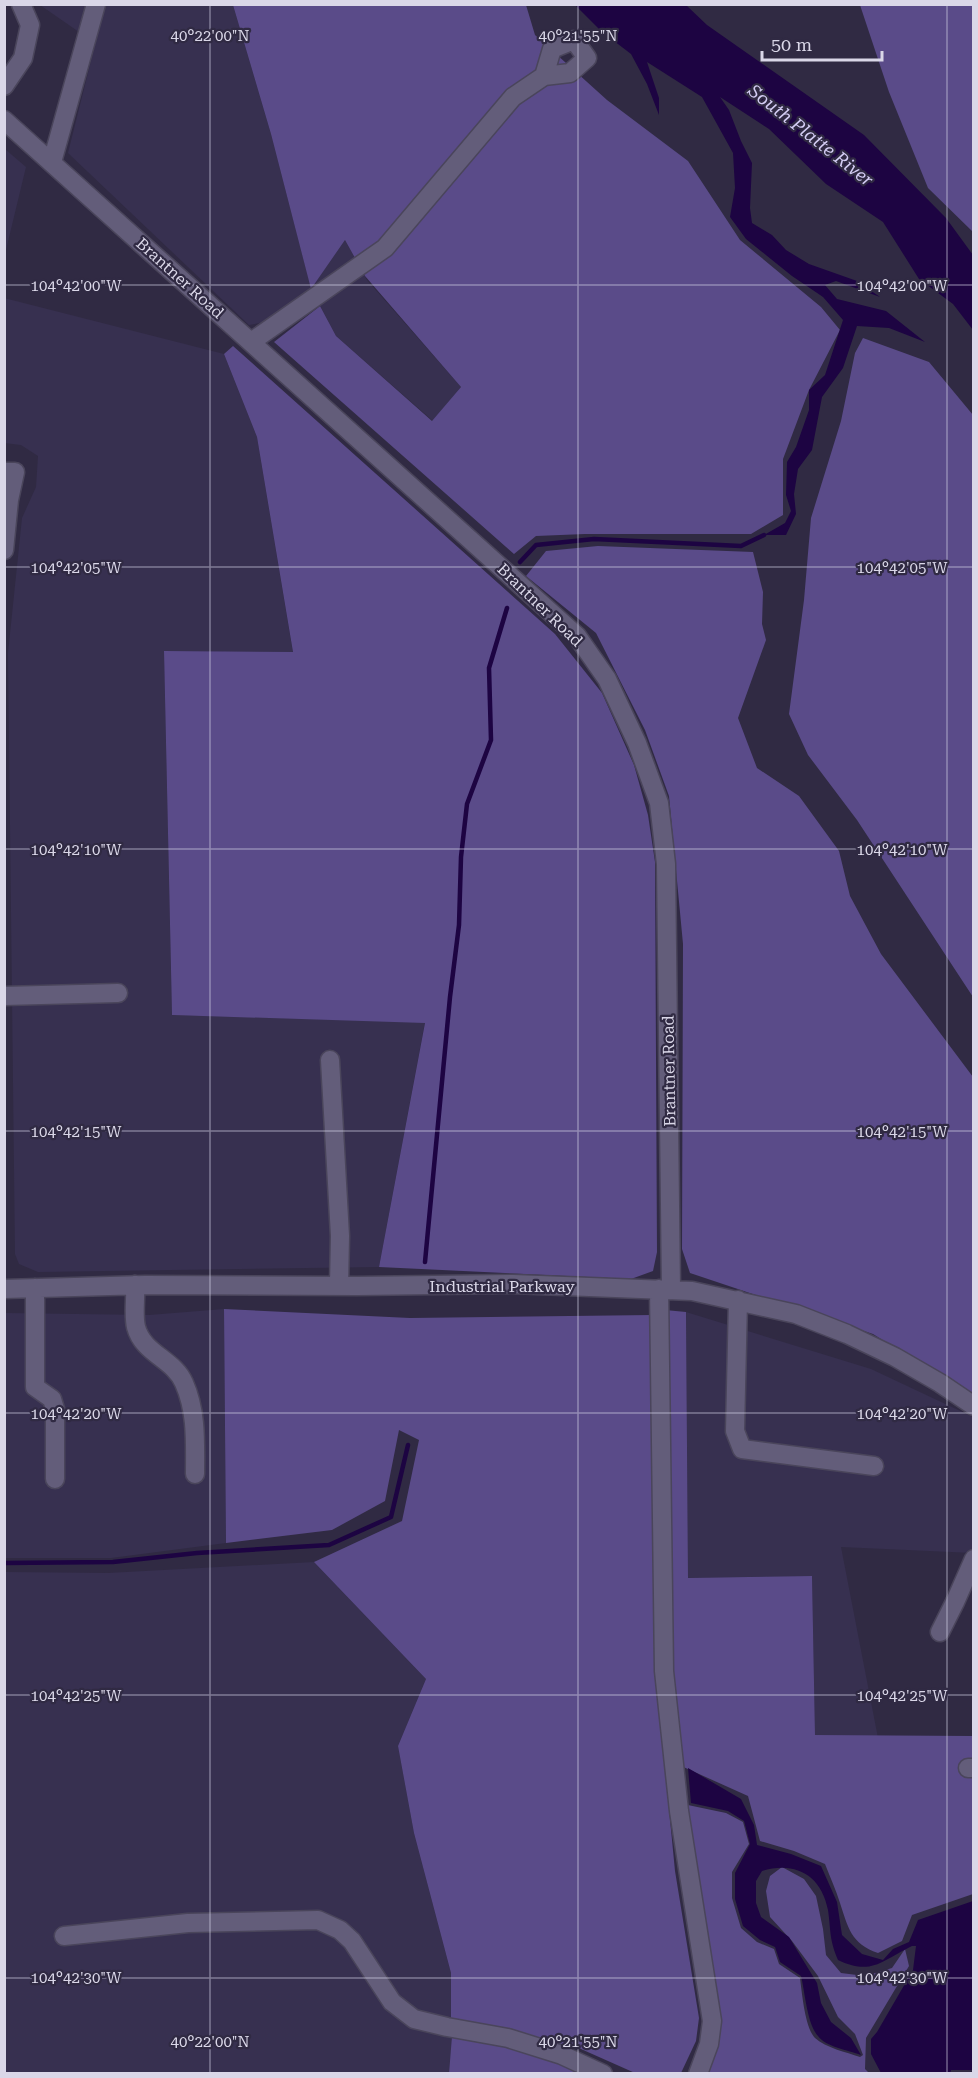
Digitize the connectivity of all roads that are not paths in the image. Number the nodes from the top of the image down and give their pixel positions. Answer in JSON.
{"nodes":[{"id":1,"x":21,"y":4,"type":"edge"},
{"id":2,"x":96,"y":4,"type":"edge"},
{"id":3,"x":544,"y":76,"type":"dead end"},
{"id":4,"x":4,"y":86,"type":"edge"},
{"id":5,"x":4,"y":120,"type":"edge"},
{"id":6,"x":52,"y":162,"type":"junction"},
{"id":7,"x":251,"y":342,"type":"junction"},
{"id":8,"x":10,"y":472,"type":"edge"},
{"id":9,"x":4,"y":550,"type":"edge"},
{"id":10,"x":118,"y":993,"type":"dead end"},
{"id":11,"x":4,"y":996,"type":"edge"},
{"id":12,"x":330,"y":1060,"type":"dead end"},
{"id":13,"x":135,"y":1286,"type":"junction"},
{"id":14,"x":339,"y":1286,"type":"junction"},
{"id":15,"x":34,"y":1288,"type":"junction"},
{"id":16,"x":4,"y":1289,"type":"edge"},
{"id":17,"x":665,"y":1289,"type":"junction"},
{"id":18,"x":738,"y":1300,"type":"junction"},
{"id":19,"x":974,"y":1406,"type":"edge"},
{"id":20,"x":874,"y":1466,"type":"dead end"},
{"id":21,"x":195,"y":1474,"type":"dead end"},
{"id":22,"x":55,"y":1479,"type":"dead end"},
{"id":23,"x":974,"y":1559,"type":"edge"},
{"id":24,"x":940,"y":1632,"type":"dead end"},
{"id":25,"x":63,"y":1936,"type":"dead end"},
{"id":26,"x":603,"y":2073,"type":"edge"},
{"id":27,"x":698,"y":2073,"type":"edge"}],
"edges":[{"from":1,"to":4,"type":"street"},
{"from":2,"to":6,"type":"street"},
{"from":3,"to":7,"type":"street"},
{"from":5,"to":6,"type":"street","name":"Brantner Road"},
{"from":6,"to":7,"type":"street","name":"Brantner Road"},
{"from":7,"to":17,"type":"street","name":"Brantner Road"},
{"from":8,"to":9,"type":"street"},
{"from":10,"to":11,"type":"street"},
{"from":12,"to":14,"type":"street"},
{"from":13,"to":14,"type":"street","name":"Industrial Parkway"},
{"from":13,"to":15,"type":"street","name":"Industrial Parkway"},
{"from":13,"to":21,"type":"street"},
{"from":14,"to":17,"type":"street","name":"Industrial Parkway"},
{"from":15,"to":16,"type":"street","name":"Industrial Parkway"},
{"from":15,"to":22,"type":"street"},
{"from":17,"to":18,"type":"street","name":"Industrial Parkway"},
{"from":17,"to":27,"type":"street","name":"Brantner Road"},
{"from":18,"to":19,"type":"street","name":"Industrial Parkway"},
{"from":18,"to":20,"type":"street"},
{"from":23,"to":24,"type":"street"},
{"from":25,"to":26,"type":"street"}]}
